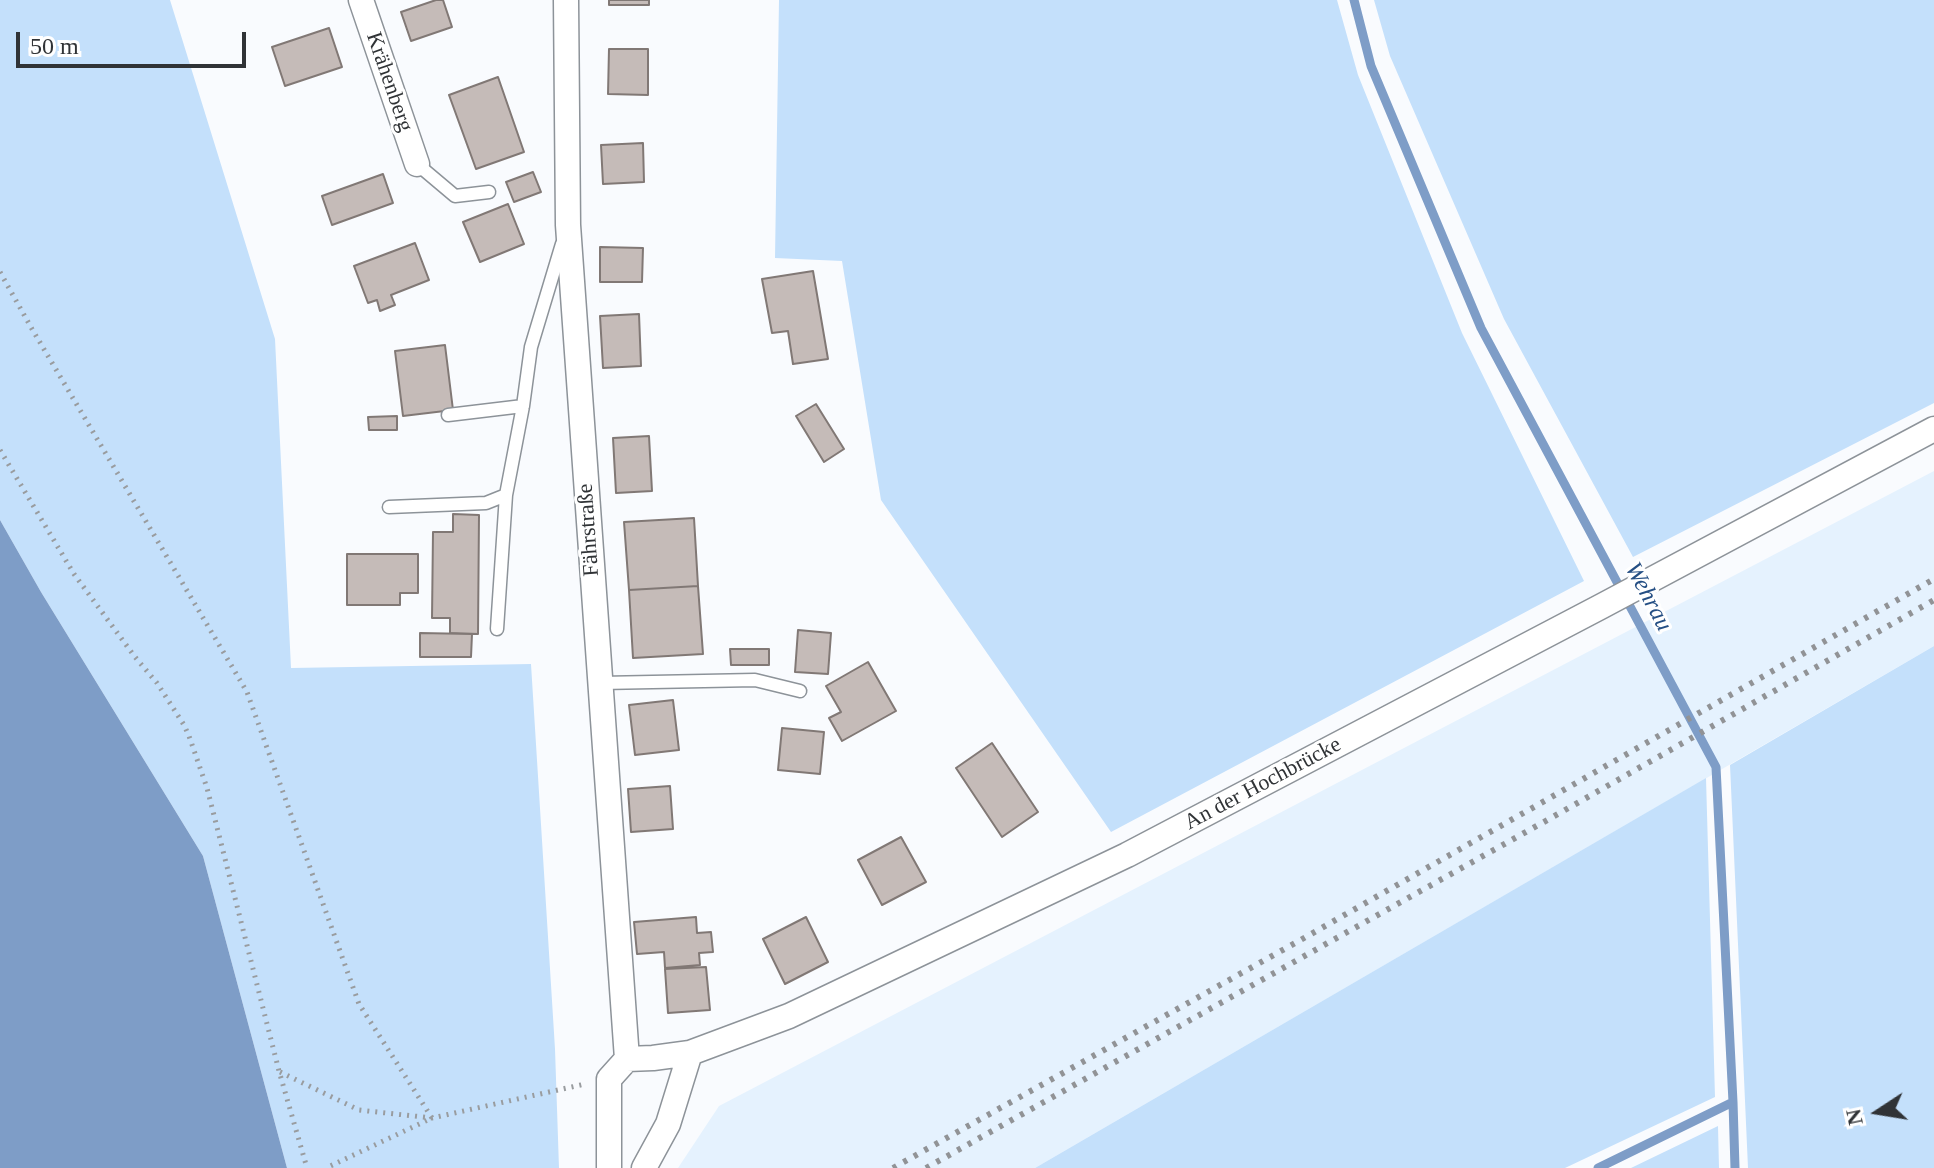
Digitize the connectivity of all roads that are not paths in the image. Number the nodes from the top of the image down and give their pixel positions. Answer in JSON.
{"nodes":[{"id":1,"x":361,"y":0,"type":"edge"},
{"id":2,"x":566,"y":0,"type":"edge"},
{"id":3,"x":417,"y":164,"type":"joint"},
{"id":4,"x":489,"y":192,"type":"dead end"},
{"id":5,"x":568,"y":225,"type":"junction"},
{"id":6,"x":523,"y":406,"type":"junction"},
{"id":7,"x":448,"y":415,"type":"dead end"},
{"id":8,"x":1934,"y":429,"type":"edge"},
{"id":9,"x":506,"y":495,"type":"junction"},
{"id":10,"x":389,"y":507,"type":"dead end"},
{"id":11,"x":497,"y":629,"type":"dead end"},
{"id":12,"x":601,"y":683,"type":"junction"},
{"id":13,"x":800,"y":691,"type":"dead end"},
{"id":14,"x":690,"y":1053,"type":"junction"},
{"id":15,"x":627,"y":1059,"type":"junction"},
{"id":16,"x":609,"y":1168,"type":"edge"},
{"id":17,"x":644,"y":1168,"type":"edge"}],
"edges":[{"from":1,"to":3,"type":"street","name":"Krähenberg"},
{"from":2,"to":5,"type":"street","name":"Fährstraße"},
{"from":3,"to":4,"type":"lane"},
{"from":5,"to":6,"type":"lane"},
{"from":5,"to":12,"type":"street","name":"Fährstraße"},
{"from":6,"to":7,"type":"lane"},
{"from":6,"to":9,"type":"lane"},
{"from":8,"to":14,"type":"street","name":"An der Hochbrücke"},
{"from":9,"to":10,"type":"lane"},
{"from":9,"to":11,"type":"lane"},
{"from":12,"to":13,"type":"lane"},
{"from":12,"to":15,"type":"street","name":"Fährstraße"},
{"from":14,"to":15,"type":"street"},
{"from":14,"to":17,"type":"street"},
{"from":15,"to":16,"type":"street"}]}
